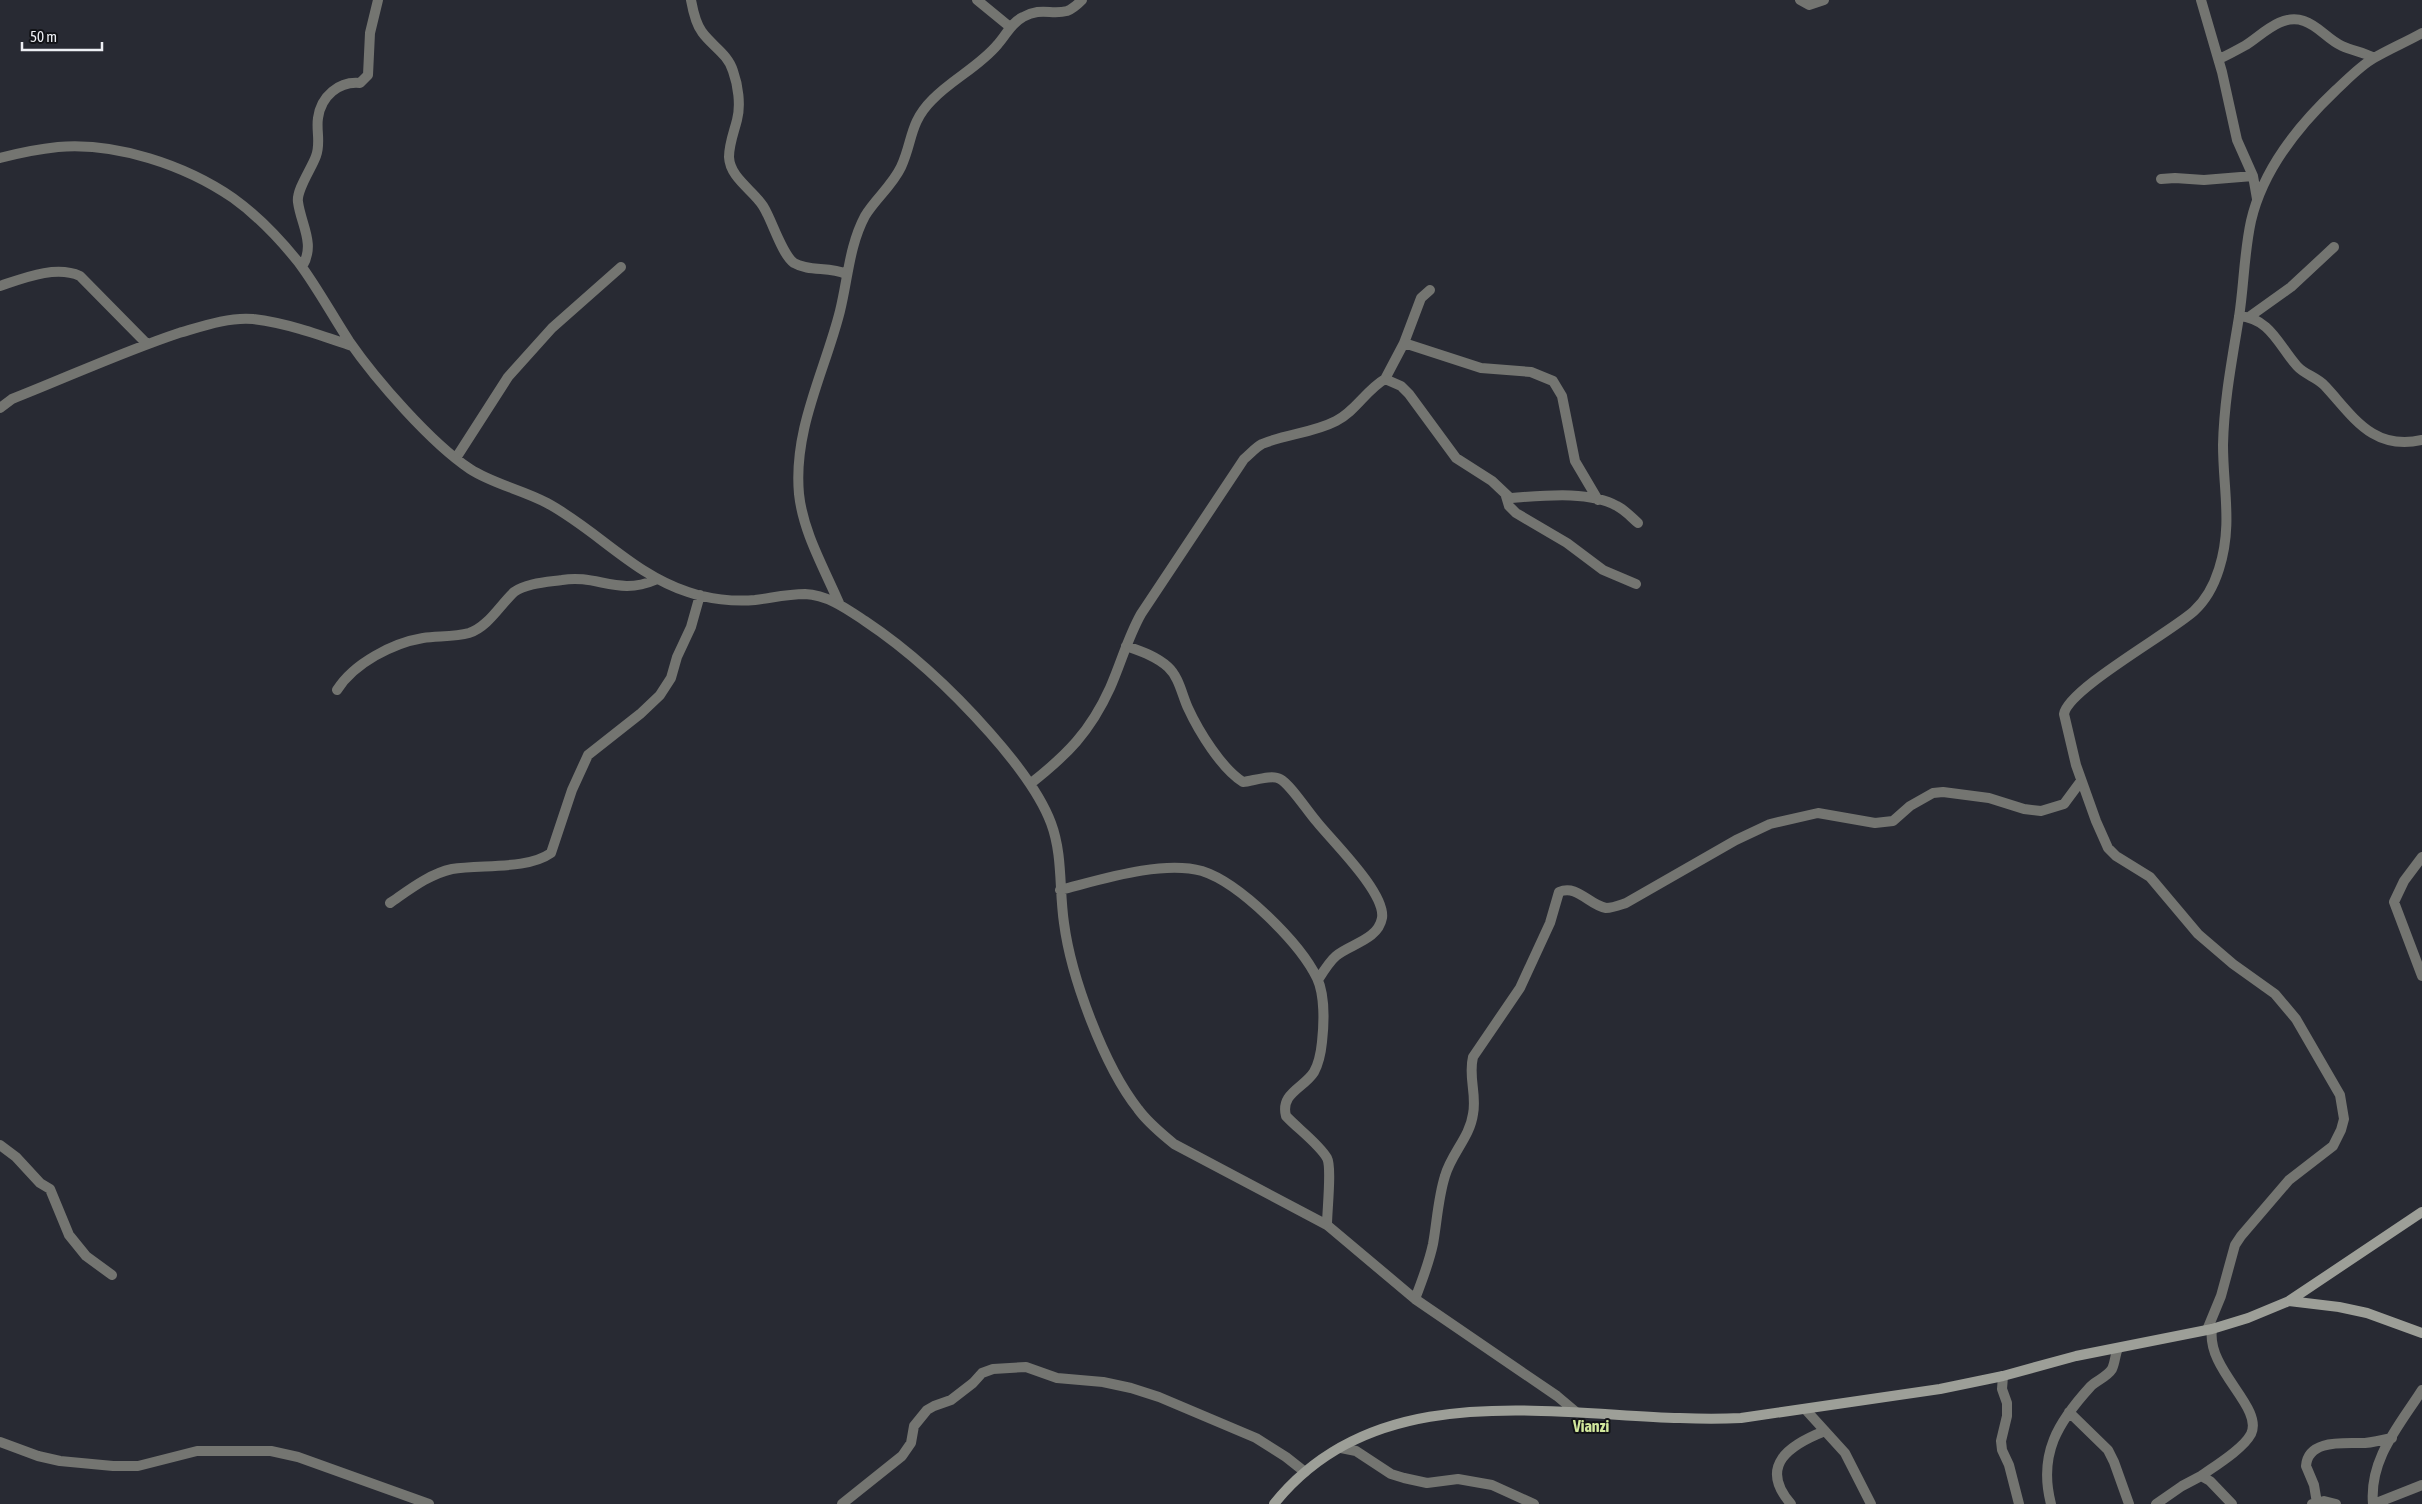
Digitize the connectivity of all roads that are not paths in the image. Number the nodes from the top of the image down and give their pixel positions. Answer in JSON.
{"nodes":[{"id":1,"x":378,"y":0,"type":"edge"},
{"id":2,"x":691,"y":0,"type":"edge"},
{"id":3,"x":976,"y":0,"type":"edge"},
{"id":4,"x":1082,"y":0,"type":"edge"},
{"id":5,"x":1800,"y":0,"type":"edge"},
{"id":6,"x":1824,"y":0,"type":"edge"},
{"id":7,"x":2201,"y":0,"type":"edge"},
{"id":8,"x":1010,"y":27,"type":"junction"},
{"id":9,"x":2422,"y":33,"type":"edge"},
{"id":10,"x":2374,"y":58,"type":"junction"},
{"id":11,"x":2219,"y":59,"type":"junction"},
{"id":12,"x":0,"y":158,"type":"edge"},
{"id":13,"x":2253,"y":176,"type":"junction"},
{"id":14,"x":2161,"y":180,"type":"dead end"},
{"id":15,"x":2257,"y":199,"type":"junction"},
{"id":16,"x":2334,"y":247,"type":"dead end"},
{"id":17,"x":621,"y":267,"type":"dead end"},
{"id":18,"x":302,"y":268,"type":"junction"},
{"id":19,"x":846,"y":274,"type":"junction"},
{"id":20,"x":0,"y":286,"type":"edge"},
{"id":21,"x":1430,"y":290,"type":"dead end"},
{"id":22,"x":2244,"y":317,"type":"junction"},
{"id":23,"x":1404,"y":343,"type":"junction"},
{"id":24,"x":147,"y":344,"type":"junction"},
{"id":25,"x":352,"y":346,"type":"junction"},
{"id":26,"x":1385,"y":380,"type":"junction"},
{"id":27,"x":0,"y":408,"type":"edge"},
{"id":28,"x":2422,"y":440,"type":"edge"},
{"id":29,"x":456,"y":458,"type":"junction"},
{"id":30,"x":1506,"y":496,"type":"junction"},
{"id":31,"x":1598,"y":500,"type":"junction"},
{"id":32,"x":1638,"y":523,"type":"dead end"},
{"id":33,"x":655,"y":580,"type":"junction"},
{"id":34,"x":1636,"y":584,"type":"dead end"},
{"id":35,"x":700,"y":595,"type":"junction"},
{"id":36,"x":839,"y":603,"type":"junction"},
{"id":37,"x":1126,"y":646,"type":"junction"},
{"id":38,"x":337,"y":690,"type":"dead end"},
{"id":39,"x":2081,"y":782,"type":"junction"},
{"id":40,"x":1030,"y":784,"type":"junction"},
{"id":41,"x":2422,"y":857,"type":"edge"},
{"id":42,"x":1060,"y":890,"type":"junction"},
{"id":43,"x":390,"y":903,"type":"dead end"},
{"id":44,"x":2422,"y":976,"type":"edge"},
{"id":45,"x":1318,"y":980,"type":"junction"},
{"id":46,"x":0,"y":1145,"type":"edge"},
{"id":47,"x":2422,"y":1212,"type":"edge"},
{"id":48,"x":1327,"y":1225,"type":"junction"},
{"id":49,"x":112,"y":1275,"type":"dead end"},
{"id":50,"x":1415,"y":1299,"type":"junction"},
{"id":51,"x":2289,"y":1301,"type":"junction"},
{"id":52,"x":2209,"y":1330,"type":"junction"},
{"id":53,"x":2422,"y":1333,"type":"edge"},
{"id":54,"x":2118,"y":1348,"type":"junction"},
{"id":55,"x":2003,"y":1376,"type":"junction"},
{"id":56,"x":2422,"y":1390,"type":"edge"},
{"id":57,"x":1805,"y":1409,"type":"junction"},
{"id":58,"x":1576,"y":1412,"type":"junction"},
{"id":59,"x":2069,"y":1412,"type":"junction"},
{"id":60,"x":1825,"y":1431,"type":"junction"},
{"id":61,"x":2392,"y":1438,"type":"junction"},
{"id":62,"x":0,"y":1442,"type":"edge"},
{"id":63,"x":1341,"y":1448,"type":"junction"},
{"id":64,"x":1305,"y":1472,"type":"junction"},
{"id":65,"x":2201,"y":1476,"type":"junction"},
{"id":66,"x":2422,"y":1485,"type":"edge"},
{"id":67,"x":2314,"y":1503,"type":"edge"},
{"id":68,"x":429,"y":1504,"type":"edge"},
{"id":69,"x":842,"y":1504,"type":"edge"},
{"id":70,"x":1274,"y":1504,"type":"edge"},
{"id":71,"x":1534,"y":1504,"type":"edge"},
{"id":72,"x":1791,"y":1504,"type":"edge"},
{"id":73,"x":1872,"y":1504,"type":"edge"},
{"id":74,"x":2019,"y":1504,"type":"edge"},
{"id":75,"x":2051,"y":1504,"type":"edge"},
{"id":76,"x":2129,"y":1504,"type":"edge"},
{"id":77,"x":2156,"y":1504,"type":"edge"},
{"id":78,"x":2232,"y":1504,"type":"edge"},
{"id":79,"x":2336,"y":1504,"type":"edge"},
{"id":80,"x":2373,"y":1504,"type":"edge"}],
"edges":[{"from":1,"to":18,"type":"street"},
{"from":2,"to":19,"type":"street"},
{"from":3,"to":8,"type":"street"},
{"from":4,"to":8,"type":"street"},
{"from":5,"to":6,"type":"street"},
{"from":7,"to":11,"type":"street"},
{"from":8,"to":19,"type":"street"},
{"from":9,"to":10,"type":"street"},
{"from":10,"to":11,"type":"street"},
{"from":10,"to":15,"type":"street"},
{"from":11,"to":13,"type":"street"},
{"from":12,"to":18,"type":"street"},
{"from":13,"to":14,"type":"street"},
{"from":13,"to":15,"type":"street"},
{"from":15,"to":22,"type":"street"},
{"from":16,"to":22,"type":"street"},
{"from":17,"to":29,"type":"street"},
{"from":18,"to":25,"type":"street"},
{"from":19,"to":36,"type":"street"},
{"from":20,"to":24,"type":"street"},
{"from":21,"to":23,"type":"street"},
{"from":22,"to":28,"type":"street"},
{"from":22,"to":39,"type":"street"},
{"from":23,"to":26,"type":"street"},
{"from":23,"to":31,"type":"street"},
{"from":24,"to":25,"type":"street"},
{"from":24,"to":27,"type":"street"},
{"from":25,"to":29,"type":"street"},
{"from":26,"to":30,"type":"street"},
{"from":26,"to":37,"type":"street"},
{"from":29,"to":33,"type":"street"},
{"from":30,"to":31,"type":"street"},
{"from":30,"to":34,"type":"street"},
{"from":31,"to":32,"type":"street"},
{"from":33,"to":35,"type":"street"},
{"from":33,"to":38,"type":"street"},
{"from":35,"to":36,"type":"street"},
{"from":35,"to":43,"type":"street"},
{"from":36,"to":40,"type":"street"},
{"from":37,"to":40,"type":"street"},
{"from":37,"to":45,"type":"street"},
{"from":39,"to":50,"type":"street"},
{"from":39,"to":52,"type":"street"},
{"from":40,"to":42,"type":"street"},
{"from":41,"to":44,"type":"street"},
{"from":42,"to":45,"type":"street"},
{"from":42,"to":48,"type":"street"},
{"from":45,"to":48,"type":"street"},
{"from":46,"to":49,"type":"street"},
{"from":47,"to":51,"type":"street"},
{"from":48,"to":50,"type":"street"},
{"from":50,"to":58,"type":"street"},
{"from":51,"to":52,"type":"street"},
{"from":51,"to":53,"type":"street"},
{"from":52,"to":54,"type":"street"},
{"from":52,"to":65,"type":"street"},
{"from":54,"to":55,"type":"street"},
{"from":54,"to":59,"type":"street"},
{"from":55,"to":57,"type":"street"},
{"from":55,"to":74,"type":"street"},
{"from":56,"to":61,"type":"street"},
{"from":57,"to":58,"type":"street"},
{"from":57,"to":60,"type":"street"},
{"from":58,"to":63,"type":"street"},
{"from":59,"to":75,"type":"street"},
{"from":59,"to":76,"type":"street"},
{"from":60,"to":72,"type":"street"},
{"from":60,"to":73,"type":"street"},
{"from":61,"to":67,"type":"street"},
{"from":61,"to":80,"type":"street"},
{"from":62,"to":68,"type":"street"},
{"from":63,"to":64,"type":"street"},
{"from":63,"to":71,"type":"street"},
{"from":64,"to":69,"type":"street"},
{"from":64,"to":70,"type":"street"},
{"from":65,"to":77,"type":"street"},
{"from":65,"to":78,"type":"street"},
{"from":66,"to":80,"type":"street"},
{"from":67,"to":79,"type":"street"}]}
